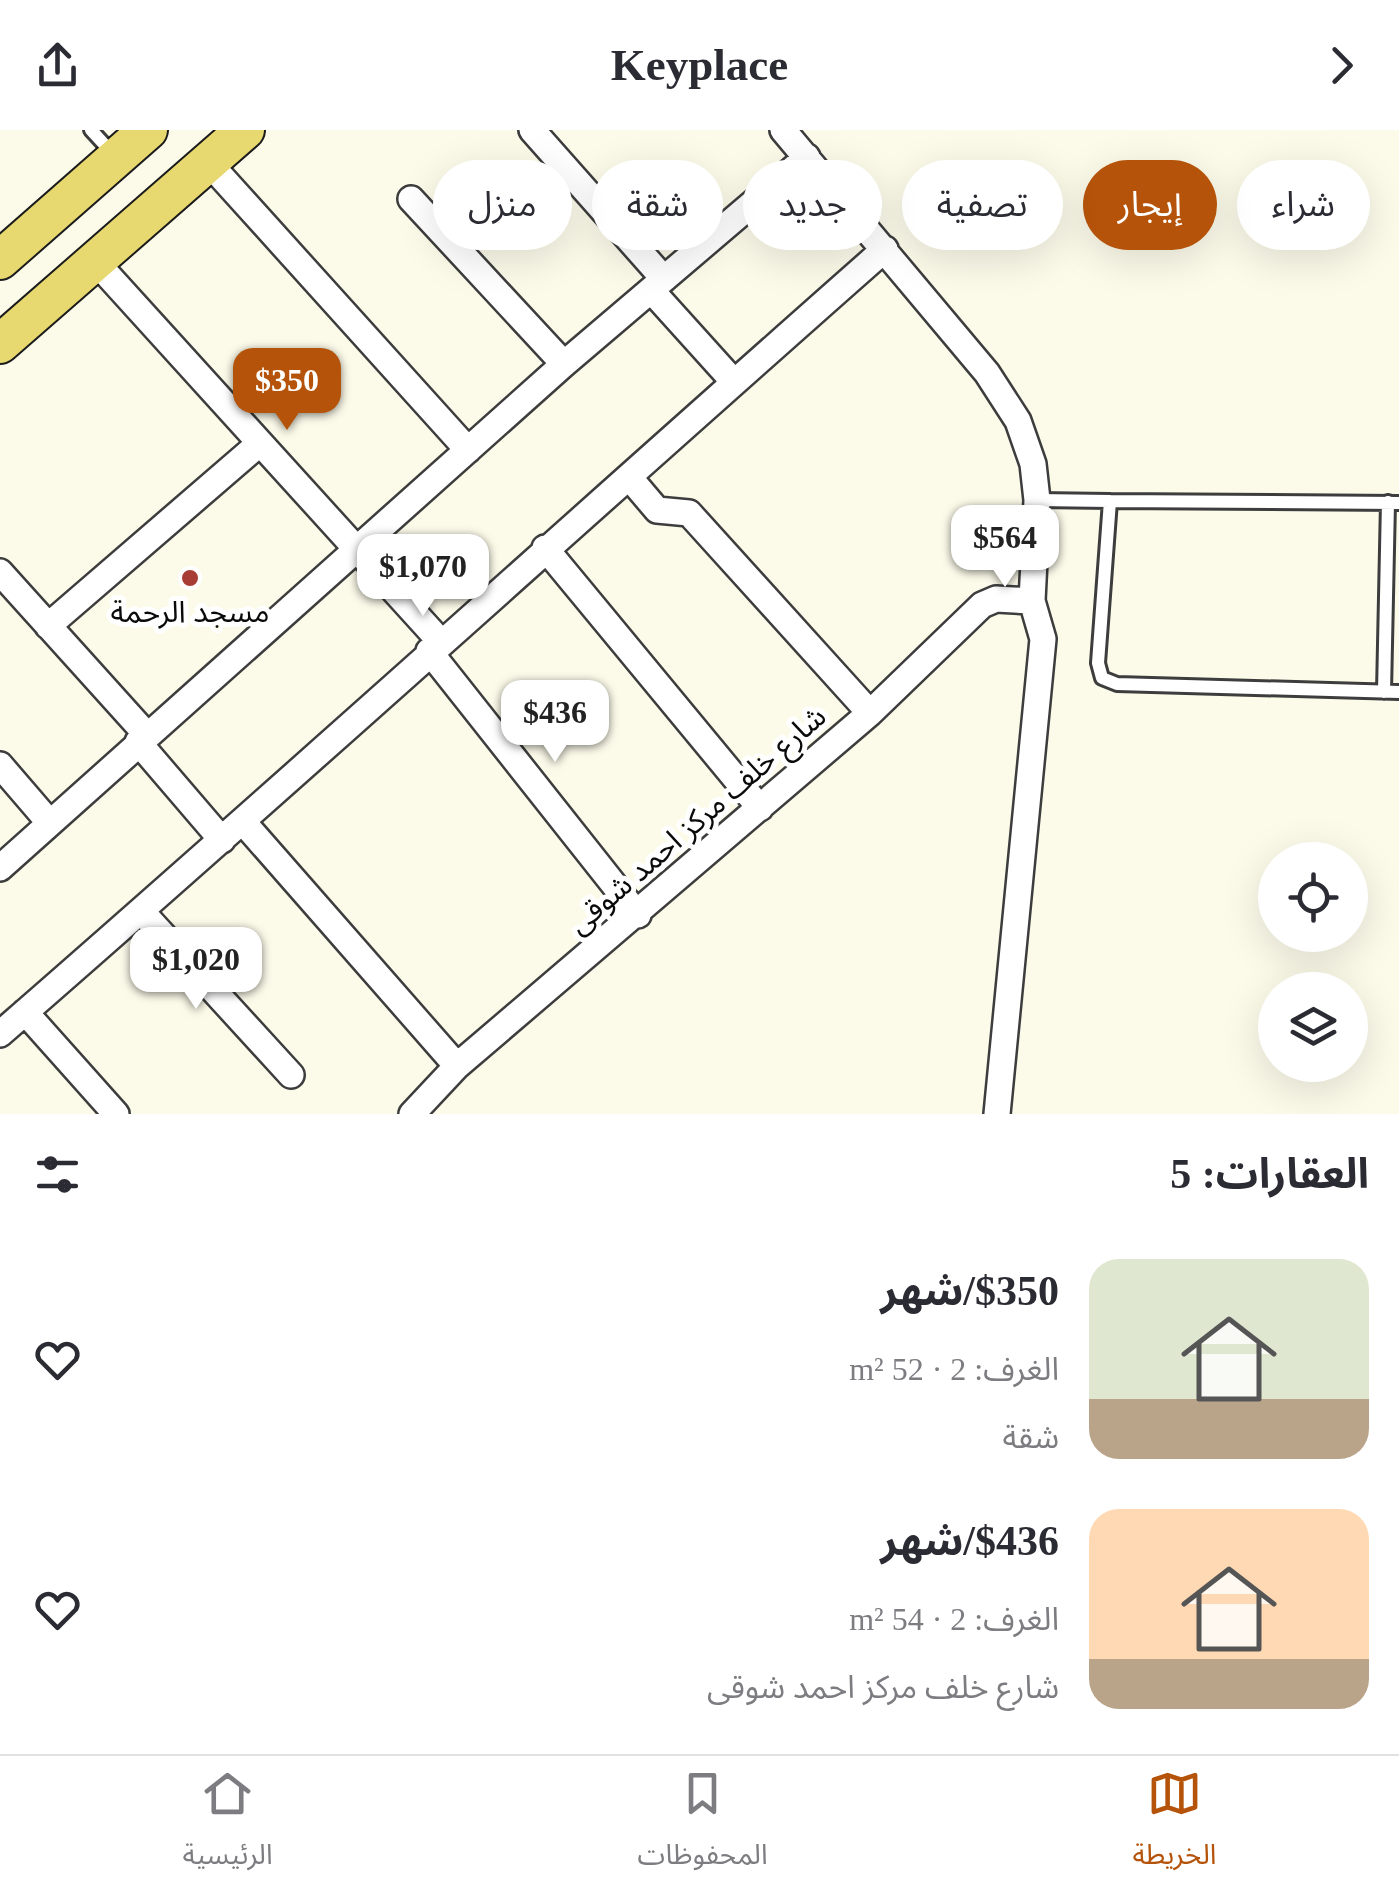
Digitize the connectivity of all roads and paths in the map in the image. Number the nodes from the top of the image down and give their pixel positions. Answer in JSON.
{"nodes":[{"id":1,"x":91,"y":130,"type":"edge"},
{"id":2,"x":148,"y":130,"type":"edge"},
{"id":3,"x":245,"y":130,"type":"edge"},
{"id":4,"x":532,"y":130,"type":"edge"},
{"id":5,"x":783,"y":130,"type":"edge"},
{"id":6,"x":807,"y":157,"type":"junction"},
{"id":7,"x":117,"y":158,"type":"junction"},
{"id":8,"x":208,"y":162,"type":"junction"},
{"id":9,"x":411,"y":200,"type":"dead end"},
{"id":10,"x":885,"y":249,"type":"junction"},
{"id":11,"x":0,"y":260,"type":"edge"},
{"id":12,"x":94,"y":262,"type":"junction"},
{"id":13,"x":657,"y":284,"type":"junction"},
{"id":14,"x":0,"y":344,"type":"edge"},
{"id":15,"x":564,"y":364,"type":"junction"},
{"id":16,"x":734,"y":382,"type":"junction"},
{"id":17,"x":260,"y":443,"type":"junction"},
{"id":18,"x":468,"y":450,"type":"junction"},
{"id":19,"x":629,"y":477,"type":"junction"},
{"id":20,"x":1037,"y":500,"type":"junction"},
{"id":21,"x":1110,"y":500,"type":"junction"},
{"id":22,"x":1393,"y":502,"type":"edge"},
{"id":23,"x":545,"y":548,"type":"junction"},
{"id":24,"x":356,"y":549,"type":"junction"},
{"id":25,"x":0,"y":572,"type":"edge"},
{"id":26,"x":1032,"y":601,"type":"junction"},
{"id":27,"x":48,"y":626,"type":"junction"},
{"id":28,"x":434,"y":646,"type":"junction"},
{"id":29,"x":1384,"y":692,"type":"junction"},
{"id":30,"x":1399,"y":692,"type":"edge"},
{"id":31,"x":870,"y":714,"type":"junction"},
{"id":32,"x":142,"y":738,"type":"junction"},
{"id":33,"x":0,"y":765,"type":"edge"},
{"id":34,"x":760,"y":808,"type":"junction"},
{"id":35,"x":49,"y":822,"type":"junction"},
{"id":36,"x":244,"y":823,"type":"junction"},
{"id":37,"x":222,"y":840,"type":"junction"},
{"id":38,"x":0,"y":868,"type":"edge"},
{"id":39,"x":142,"y":911,"type":"junction"},
{"id":40,"x":638,"y":914,"type":"junction"},
{"id":41,"x":25,"y":1012,"type":"junction"},
{"id":42,"x":0,"y":1034,"type":"edge"},
{"id":43,"x":457,"y":1066,"type":"junction"},
{"id":44,"x":291,"y":1076,"type":"dead end"},
{"id":45,"x":116,"y":1114,"type":"edge"},
{"id":46,"x":412,"y":1114,"type":"edge"},
{"id":47,"x":997,"y":1114,"type":"edge"}],
"edges":[{"from":1,"to":7,"type":"lane"},
{"from":2,"to":7,"type":"main road"},
{"from":3,"to":8,"type":"main road"},
{"from":4,"to":13,"type":"street"},
{"from":5,"to":6,"type":"street"},
{"from":6,"to":10,"type":"street"},
{"from":6,"to":13,"type":"street"},
{"from":7,"to":11,"type":"main road"},
{"from":8,"to":12,"type":"main road"},
{"from":8,"to":18,"type":"street"},
{"from":9,"to":15,"type":"street"},
{"from":10,"to":16,"type":"street"},
{"from":10,"to":20,"type":"street"},
{"from":12,"to":14,"type":"main road"},
{"from":12,"to":17,"type":"street"},
{"from":13,"to":15,"type":"street"},
{"from":13,"to":16,"type":"street"},
{"from":15,"to":18,"type":"street"},
{"from":16,"to":19,"type":"street"},
{"from":17,"to":24,"type":"street"},
{"from":17,"to":27,"type":"street"},
{"from":18,"to":24,"type":"street"},
{"from":19,"to":23,"type":"street"},
{"from":19,"to":31,"type":"street"},
{"from":20,"to":21,"type":"lane"},
{"from":20,"to":26,"type":"street"},
{"from":21,"to":22,"type":"lane"},
{"from":21,"to":29,"type":"lane"},
{"from":22,"to":29,"type":"lane"},
{"from":23,"to":28,"type":"street"},
{"from":23,"to":34,"type":"street"},
{"from":24,"to":28,"type":"street"},
{"from":24,"to":32,"type":"street"},
{"from":25,"to":27,"type":"street"},
{"from":26,"to":31,"type":"street","name":"شارع خلف مركز احمد شوقى"},
{"from":26,"to":47,"type":"street"},
{"from":27,"to":32,"type":"street"},
{"from":28,"to":36,"type":"street"},
{"from":28,"to":40,"type":"street"},
{"from":29,"to":30,"type":"lane"},
{"from":31,"to":34,"type":"street","name":"شارع خلف مركز احمد شوقى"},
{"from":32,"to":35,"type":"street"},
{"from":32,"to":37,"type":"street"},
{"from":33,"to":35,"type":"street"},
{"from":34,"to":40,"type":"street","name":"شارع خلف مركز احمد شوقى"},
{"from":35,"to":38,"type":"street"},
{"from":36,"to":37,"type":"street"},
{"from":36,"to":43,"type":"street"},
{"from":37,"to":39,"type":"street"},
{"from":39,"to":41,"type":"street"},
{"from":39,"to":44,"type":"street"},
{"from":40,"to":43,"type":"street","name":"شارع خلف مركز احمد شوقى"},
{"from":41,"to":42,"type":"street"},
{"from":41,"to":45,"type":"street"},
{"from":43,"to":46,"type":"street","name":"شارع خلف مركز احمد شوقى"}]}
